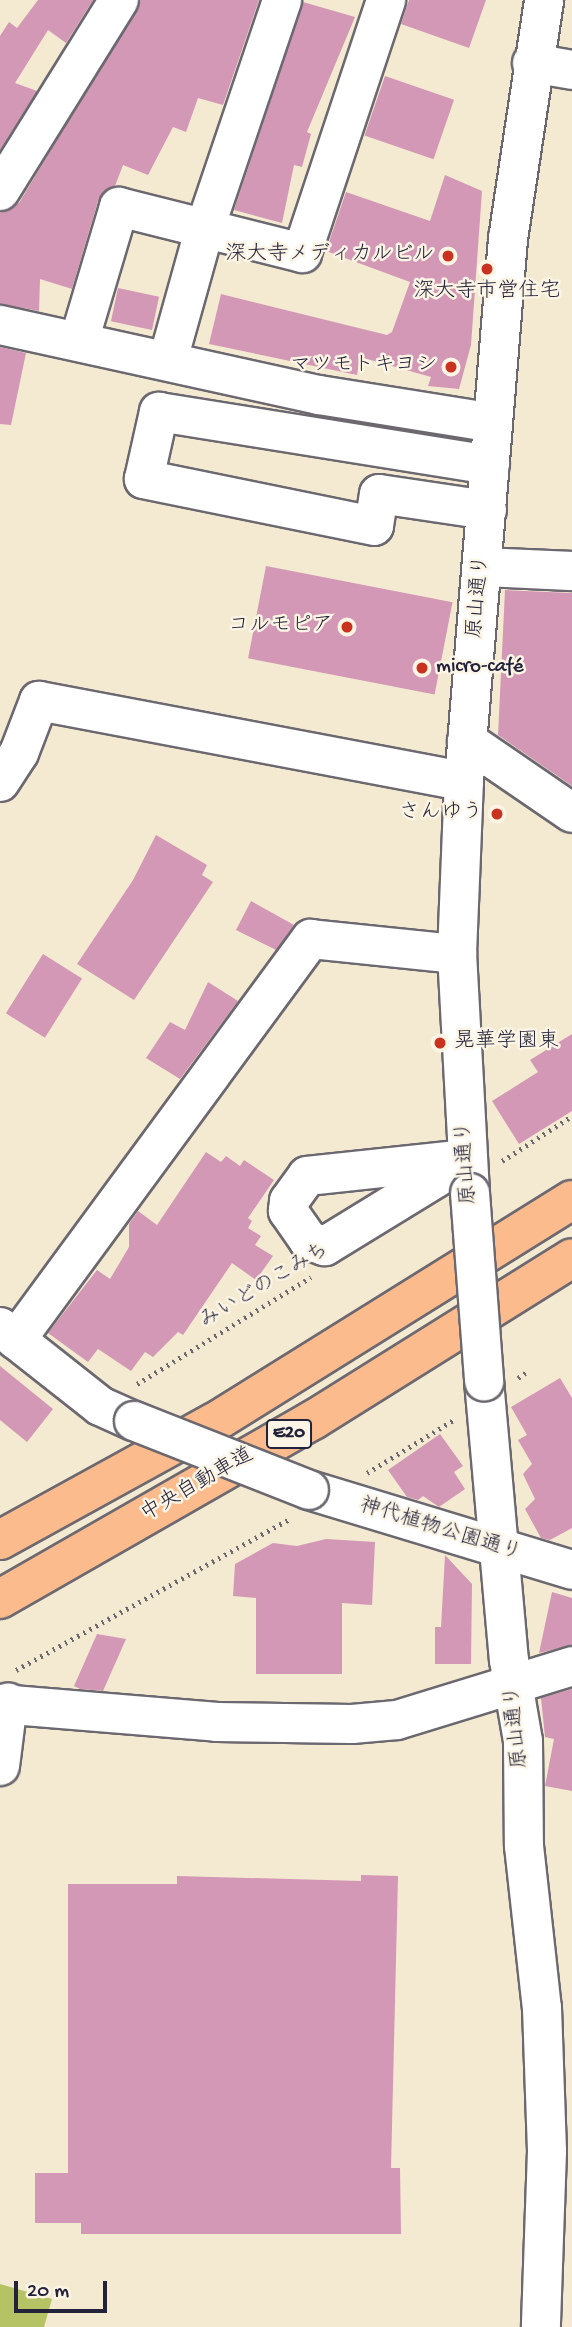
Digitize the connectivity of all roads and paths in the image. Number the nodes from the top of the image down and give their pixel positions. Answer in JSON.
{"nodes":[{"id":1,"x":119,"y":0,"type":"edge"},
{"id":2,"x":282,"y":0,"type":"edge"},
{"id":3,"x":386,"y":0,"type":"edge"},
{"id":4,"x":544,"y":0,"type":"edge"},
{"id":5,"x":532,"y":63,"type":"junction"},
{"id":6,"x":572,"y":70,"type":"edge"},
{"id":7,"x":0,"y":191,"type":"edge"},
{"id":8,"x":204,"y":232,"type":"junction"},
{"id":9,"x":0,"y":325,"type":"edge"},
{"id":10,"x":79,"y":341,"type":"junction"},
{"id":11,"x":168,"y":360,"type":"junction"},
{"id":12,"x":493,"y":422,"type":"junction"},
{"id":13,"x":490,"y":466,"type":"junction"},
{"id":14,"x":487,"y":510,"type":"junction"},
{"id":15,"x":483,"y":567,"type":"junction"},
{"id":16,"x":572,"y":571,"type":"edge"},
{"id":17,"x":467,"y":741,"type":"junction"},
{"id":18,"x":6,"y":760,"type":"edge"},
{"id":19,"x":464,"y":781,"type":"junction"},
{"id":20,"x":572,"y":813,"type":"edge"},
{"id":21,"x":457,"y":954,"type":"junction"},
{"id":22,"x":572,"y":1116,"type":"edge"},
{"id":23,"x":476,"y":1173,"type":"junction"},
{"id":24,"x":572,"y":1200,"type":"edge"},
{"id":25,"x":572,"y":1258,"type":"edge"},
{"id":26,"x":315,"y":1275,"type":"dead end"},
{"id":27,"x":8,"y":1333,"type":"edge"},
{"id":28,"x":528,"y":1371,"type":"dead end"},
{"id":29,"x":485,"y":1390,"type":"junction"},
{"id":30,"x":117,"y":1414,"type":"junction"},
{"id":31,"x":318,"y":1494,"type":"junction"},
{"id":32,"x":0,"y":1540,"type":"edge"},
{"id":33,"x":498,"y":1548,"type":"junction"},
{"id":34,"x":572,"y":1570,"type":"edge"},
{"id":35,"x":0,"y":1599,"type":"edge"},
{"id":36,"x":572,"y":1666,"type":"edge"},
{"id":37,"x":515,"y":1682,"type":"junction"},
{"id":38,"x":7,"y":1693,"type":"edge"},
{"id":39,"x":0,"y":1766,"type":"edge"},
{"id":40,"x":541,"y":2327,"type":"edge"}],
"edges":[{"from":1,"to":7,"type":"street"},
{"from":2,"to":8,"type":"street"},
{"from":3,"to":8,"type":"street"},
{"from":4,"to":5,"type":"street","name":"原山通り"},
{"from":5,"to":6,"type":"street"},
{"from":5,"to":12,"type":"street","name":"原山通り"},
{"from":8,"to":10,"type":"street"},
{"from":8,"to":11,"type":"street"},
{"from":9,"to":10,"type":"street"},
{"from":10,"to":11,"type":"street"},
{"from":11,"to":12,"type":"street"},
{"from":12,"to":13,"type":"street","name":"原山通り"},
{"from":13,"to":14,"type":"street","name":"原山通り"},
{"from":13,"to":14,"type":"street"},
{"from":14,"to":15,"type":"street","name":"原山通り"},
{"from":15,"to":16,"type":"street"},
{"from":15,"to":17,"type":"street","name":"原山通り"},
{"from":17,"to":19,"type":"street","name":"原山通り"},
{"from":17,"to":20,"type":"street"},
{"from":18,"to":19,"type":"street"},
{"from":19,"to":21,"type":"street","name":"原山通り"},
{"from":21,"to":23,"type":"street","name":"原山通り"},
{"from":21,"to":27,"type":"street"},
{"from":22,"to":23,"type":"path"},
{"from":23,"to":29,"type":"street","name":"原山通り","bridge":true},
{"from":24,"to":32,"type":"highway","number":"E20"},
{"from":25,"to":35,"type":"highway","name":"中央自動車道","number":"E20"},
{"from":26,"to":30,"type":"path","name":"みいどのこみち"},
{"from":27,"to":30,"type":"street","name":"神代植物公園通り"},
{"from":28,"to":29,"type":"path"},
{"from":29,"to":31,"type":"path"},
{"from":29,"to":33,"type":"street","name":"原山通り"},
{"from":30,"to":31,"type":"street","name":"神代植物公園通り","bridge":true},
{"from":31,"to":33,"type":"street","name":"神代植物公園通り"},
{"from":31,"to":38,"type":"path"},
{"from":33,"to":34,"type":"street","name":"神代植物公園通り"},
{"from":33,"to":37,"type":"street","name":"原山通り"},
{"from":36,"to":37,"type":"street"},
{"from":37,"to":38,"type":"street"},
{"from":37,"to":40,"type":"street","name":"原山通り"},
{"from":38,"to":39,"type":"street"}]}
